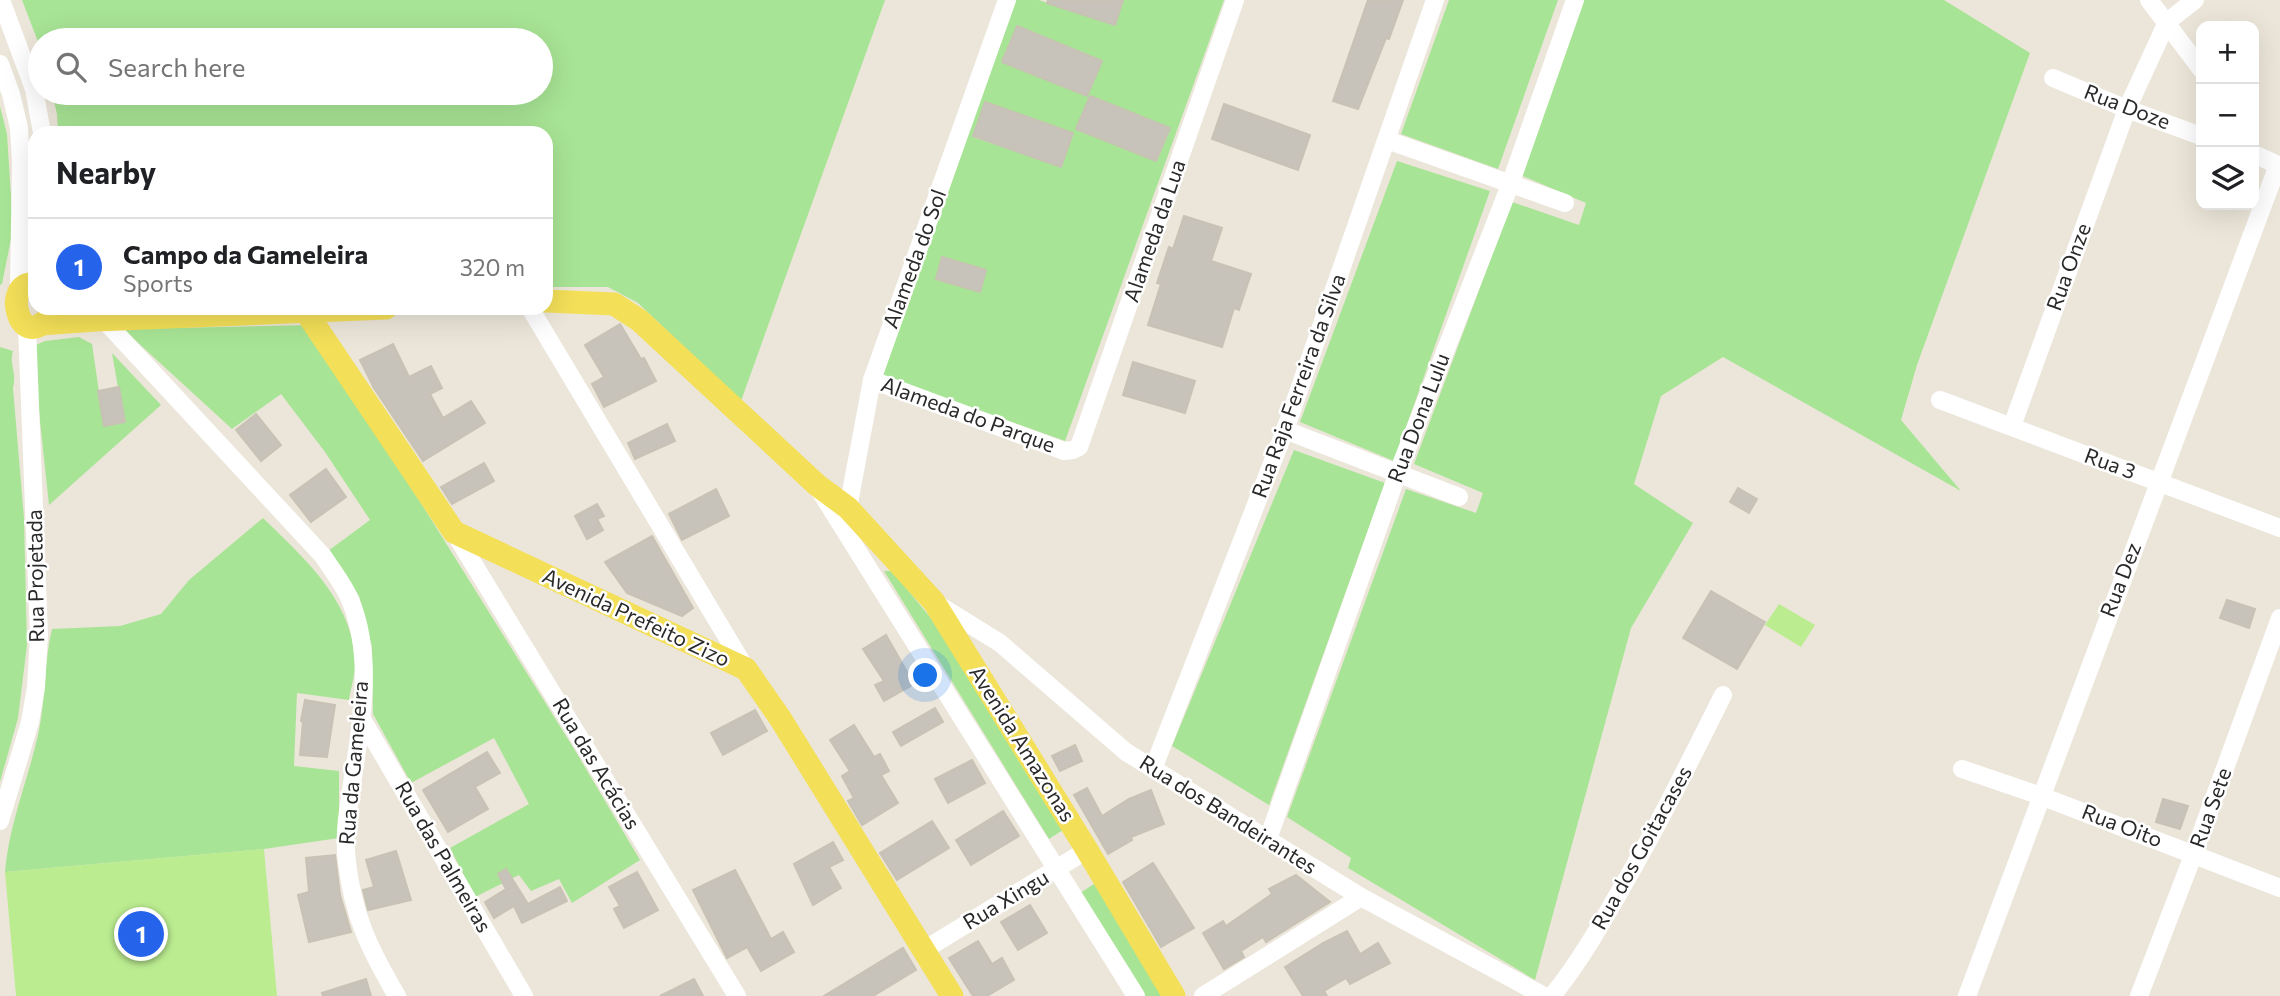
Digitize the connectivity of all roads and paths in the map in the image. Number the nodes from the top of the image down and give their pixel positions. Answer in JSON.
{"nodes":[{"id":1,"x":1,"y":0,"type":"edge"},
{"id":2,"x":1007,"y":0,"type":"edge"},
{"id":3,"x":1236,"y":0,"type":"edge"},
{"id":4,"x":1435,"y":0,"type":"edge"},
{"id":5,"x":1575,"y":0,"type":"edge"},
{"id":6,"x":2149,"y":0,"type":"edge"},
{"id":7,"x":2196,"y":0,"type":"edge"},
{"id":8,"x":2167,"y":22,"type":"junction"},
{"id":9,"x":2196,"y":62,"type":"edge"},
{"id":10,"x":0,"y":64,"type":"edge"},
{"id":11,"x":28,"y":73,"type":"edge"},
{"id":12,"x":2053,"y":78,"type":"dead end"},
{"id":13,"x":37,"y":105,"type":"edge"},
{"id":14,"x":2127,"y":109,"type":"junction"},
{"id":15,"x":41,"y":126,"type":"edge"},
{"id":16,"x":2196,"y":133,"type":"edge"},
{"id":17,"x":1387,"y":140,"type":"junction"},
{"id":18,"x":2259,"y":146,"type":"edge"},
{"id":19,"x":2270,"y":161,"type":"edge"},
{"id":20,"x":1510,"y":185,"type":"junction"},
{"id":21,"x":1565,"y":203,"type":"dead end"},
{"id":22,"x":17,"y":290,"type":"edge"},
{"id":23,"x":553,"y":301,"type":"edge"},
{"id":24,"x":88,"y":315,"type":"edge"},
{"id":25,"x":229,"y":315,"type":"edge"},
{"id":26,"x":308,"y":315,"type":"edge"},
{"id":27,"x":534,"y":315,"type":"edge"},
{"id":28,"x":100,"y":320,"type":"junction"},
{"id":29,"x":28,"y":322,"type":"edge"},
{"id":30,"x":872,"y":380,"type":"junction"},
{"id":31,"x":1940,"y":400,"type":"dead end"},
{"id":32,"x":2012,"y":426,"type":"junction"},
{"id":33,"x":1285,"y":430,"type":"junction"},
{"id":34,"x":1064,"y":451,"type":"joint"},
{"id":35,"x":1397,"y":475,"type":"junction"},
{"id":36,"x":2158,"y":481,"type":"junction"},
{"id":37,"x":1459,"y":497,"type":"dead end"},
{"id":38,"x":843,"y":514,"type":"junction"},
{"id":39,"x":2280,"y":528,"type":"edge"},
{"id":40,"x":454,"y":532,"type":"junction"},
{"id":41,"x":934,"y":602,"type":"junction"},
{"id":42,"x":2280,"y":618,"type":"edge"},
{"id":43,"x":746,"y":669,"type":"junction"},
{"id":44,"x":1723,"y":695,"type":"dead end"},
{"id":45,"x":362,"y":719,"type":"junction"},
{"id":46,"x":1153,"y":769,"type":"junction"},
{"id":47,"x":1962,"y":769,"type":"dead end"},
{"id":48,"x":2040,"y":796,"type":"junction"},
{"id":49,"x":0,"y":821,"type":"edge"},
{"id":50,"x":1268,"y":839,"type":"junction"},
{"id":51,"x":1087,"y":850,"type":"junction"},
{"id":52,"x":2194,"y":853,"type":"junction"},
{"id":53,"x":1058,"y":869,"type":"junction"},
{"id":54,"x":2280,"y":888,"type":"edge"},
{"id":55,"x":1362,"y":897,"type":"junction"},
{"id":56,"x":924,"y":950,"type":"junction"},
{"id":57,"x":397,"y":996,"type":"edge"},
{"id":58,"x":524,"y":996,"type":"edge"},
{"id":59,"x":737,"y":996,"type":"edge"},
{"id":60,"x":952,"y":996,"type":"edge"},
{"id":61,"x":1136,"y":996,"type":"edge"},
{"id":62,"x":1174,"y":996,"type":"edge"},
{"id":63,"x":1203,"y":996,"type":"edge"},
{"id":64,"x":1544,"y":996,"type":"edge"},
{"id":65,"x":1552,"y":996,"type":"edge"},
{"id":66,"x":1967,"y":996,"type":"edge"},
{"id":67,"x":2139,"y":996,"type":"edge"}],
"edges":[{"from":1,"to":11,"type":"street"},
{"from":2,"to":30,"type":"street","name":"Alameda do Sol"},
{"from":3,"to":34,"type":"street","name":"Alameda da Lua"},
{"from":4,"to":17,"type":"street","name":"Rua Raja Ferreira da Silva"},
{"from":5,"to":20,"type":"street","name":"Rua Dona Lulu"},
{"from":6,"to":8,"type":"street"},
{"from":7,"to":8,"type":"street"},
{"from":8,"to":9,"type":"street"},
{"from":8,"to":14,"type":"street","name":"Rua Onze"},
{"from":10,"to":22,"type":"street"},
{"from":12,"to":14,"type":"street","name":"Rua Doze"},
{"from":13,"to":15,"type":"street"},
{"from":14,"to":16,"type":"street","name":"Rua Doze"},
{"from":14,"to":32,"type":"street","name":"Rua Onze"},
{"from":17,"to":20,"type":"street"},
{"from":17,"to":33,"type":"street","name":"Rua Raja Ferreira da Silva"},
{"from":18,"to":19,"type":"street"},
{"from":19,"to":36,"type":"street","name":"Rua Dez"},
{"from":20,"to":21,"type":"street"},
{"from":20,"to":35,"type":"street","name":"Rua Dona Lulu"},
{"from":22,"to":29,"type":"main road"},
{"from":23,"to":38,"type":"main road"},
{"from":24,"to":28,"type":"main road"},
{"from":25,"to":28,"type":"main road"},
{"from":26,"to":40,"type":"main road"},
{"from":27,"to":43,"type":"street"},
{"from":28,"to":29,"type":"main road"},
{"from":28,"to":45,"type":"street","name":"Rua da Gameleira"},
{"from":29,"to":49,"type":"street","name":"Rua Projetada"},
{"from":30,"to":34,"type":"street","name":"Alameda do Parque"},
{"from":30,"to":38,"type":"street","name":"Alameda do Sol"},
{"from":31,"to":32,"type":"street","name":"Rua 3"},
{"from":32,"to":36,"type":"street","name":"Rua 3"},
{"from":33,"to":35,"type":"street"},
{"from":33,"to":46,"type":"street","name":"Rua Raja Ferreira da Silva"},
{"from":35,"to":37,"type":"street"},
{"from":35,"to":50,"type":"street","name":"Rua Dona Lulu"},
{"from":36,"to":39,"type":"street","name":"Rua 3"},
{"from":36,"to":48,"type":"street","name":"Rua Dez"},
{"from":38,"to":41,"type":"main road","name":"Avenida Amazonas"},
{"from":38,"to":53,"type":"street","name":"Avenida Amazonas"},
{"from":40,"to":43,"type":"main road","name":"Avenida Prefeito Zizo"},
{"from":40,"to":59,"type":"street","name":"Rua das Acácias"},
{"from":41,"to":46,"type":"street","name":"Rua dos Bandeirantes"},
{"from":41,"to":51,"type":"main road","name":"Avenida Amazonas"},
{"from":42,"to":52,"type":"street","name":"Rua Sete"},
{"from":43,"to":56,"type":"main road","name":"Avenida Prefeito Zizo"},
{"from":44,"to":65,"type":"street","name":"Rua dos Goitacases"},
{"from":45,"to":57,"type":"street","name":"Rua da Gameleira"},
{"from":45,"to":58,"type":"street","name":"Rua das Palmeiras"},
{"from":46,"to":50,"type":"street","name":"Rua dos Bandeirantes"},
{"from":47,"to":48,"type":"street","name":"Rua Oito"},
{"from":48,"to":52,"type":"street","name":"Rua Oito"},
{"from":48,"to":66,"type":"street","name":"Rua Dez"},
{"from":50,"to":55,"type":"street","name":"Rua dos Bandeirantes"},
{"from":51,"to":53,"type":"street","name":"Rua Xingu"},
{"from":51,"to":62,"type":"main road","name":"Avenida Amazonas"},
{"from":52,"to":54,"type":"street","name":"Rua Oito"},
{"from":52,"to":67,"type":"street","name":"Rua Sete"},
{"from":53,"to":56,"type":"street","name":"Rua Xingu"},
{"from":53,"to":61,"type":"street","name":"Avenida Amazonas"},
{"from":55,"to":63,"type":"street"},
{"from":55,"to":64,"type":"street","name":"Rua dos Bandeirantes"},
{"from":56,"to":60,"type":"main road","name":"Avenida Prefeito Zizo"}]}
